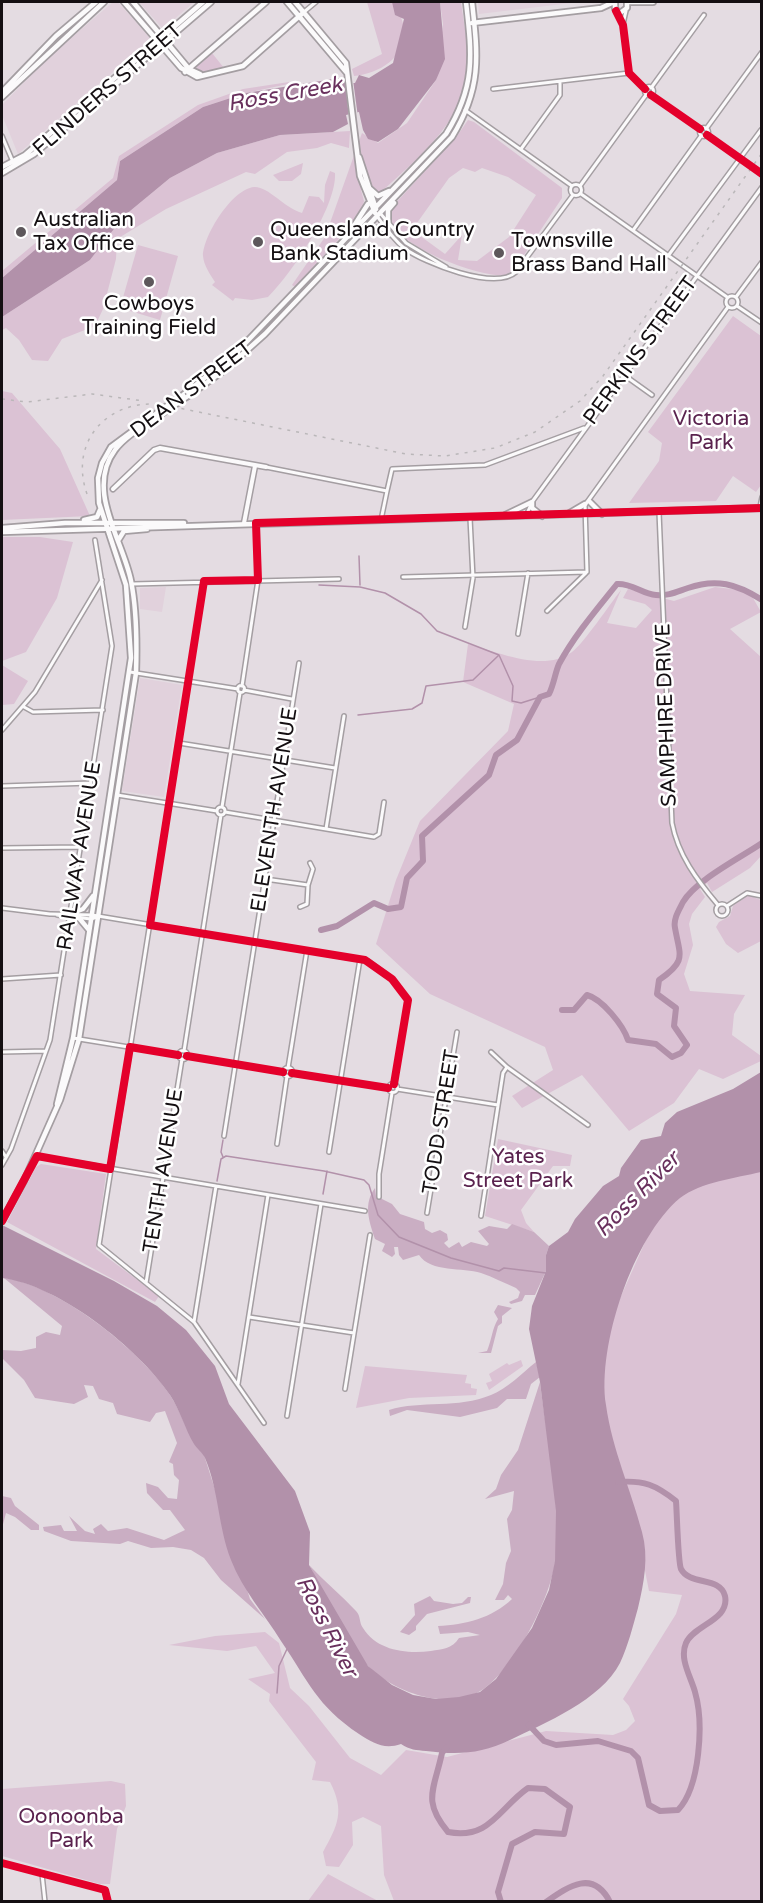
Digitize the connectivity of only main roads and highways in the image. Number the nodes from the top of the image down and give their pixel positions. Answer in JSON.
{"nodes":[{"id":1,"x":96,"y":2,"type":"edge"},
{"id":2,"x":104,"y":2,"type":"edge"},
{"id":3,"x":124,"y":2,"type":"edge"},
{"id":4,"x":133,"y":2,"type":"edge"},
{"id":5,"x":203,"y":2,"type":"edge"},
{"id":6,"x":211,"y":2,"type":"edge"},
{"id":7,"x":266,"y":2,"type":"edge"},
{"id":8,"x":286,"y":2,"type":"edge"},
{"id":9,"x":295,"y":2,"type":"edge"},
{"id":10,"x":466,"y":2,"type":"edge"},
{"id":11,"x":472,"y":2,"type":"edge"},
{"id":12,"x":614,"y":2,"type":"edge"},
{"id":13,"x":628,"y":2,"type":"edge"},
{"id":14,"x":653,"y":2,"type":"edge"},
{"id":15,"x":641,"y":3,"type":"edge"},
{"id":16,"x":601,"y":8,"type":"junction"},
{"id":17,"x":626,"y":10,"type":"junction"},
{"id":18,"x":616,"y":11,"type":"junction"},
{"id":19,"x":304,"y":12,"type":"junction"},
{"id":20,"x":299,"y":16,"type":"junction"},
{"id":21,"x":475,"y":23,"type":"junction"},
{"id":22,"x":468,"y":24,"type":"junction"},
{"id":23,"x":162,"y":40,"type":"junction"},
{"id":24,"x":341,"y":60,"type":"junction"},
{"id":25,"x":187,"y":70,"type":"junction"},
{"id":26,"x":2,"y":92,"type":"edge"},
{"id":27,"x":2,"y":97,"type":"edge"},
{"id":28,"x":34,"y":154,"type":"junction"},
{"id":29,"x":358,"y":155,"type":"junction"},
{"id":30,"x":13,"y":162,"type":"junction"},
{"id":31,"x":2,"y":167,"type":"edge"},
{"id":32,"x":2,"y":173,"type":"edge"},
{"id":33,"x":404,"y":179,"type":"junction"},
{"id":34,"x":366,"y":180,"type":"junction"},
{"id":35,"x":404,"y":188,"type":"junction"},
{"id":36,"x":368,"y":202,"type":"junction"},
{"id":37,"x":376,"y":212,"type":"junction"},
{"id":38,"x":388,"y":225,"type":"road end"},
{"id":39,"x":344,"y":242,"type":"junction"},
{"id":40,"x":270,"y":324,"type":"junction"},
{"id":41,"x":186,"y":396,"type":"junction"},
{"id":42,"x":163,"y":411,"type":"junction"},
{"id":43,"x":100,"y":506,"type":"junction"},
{"id":44,"x":761,"y":508,"type":"edge"},
{"id":45,"x":602,"y":514,"type":"junction"},
{"id":46,"x":566,"y":515,"type":"junction"},
{"id":47,"x":501,"y":516,"type":"junction"},
{"id":48,"x":542,"y":516,"type":"junction"},
{"id":49,"x":61,"y":524,"type":"junction"},
{"id":50,"x":200,"y":524,"type":"junction"},
{"id":51,"x":107,"y":525,"type":"junction"},
{"id":52,"x":113,"y":525,"type":"junction"},
{"id":53,"x":159,"y":526,"type":"junction"},
{"id":54,"x":2,"y":530,"type":"edge"},
{"id":55,"x":119,"y":539,"type":"junction"},
{"id":56,"x":133,"y":673,"type":"junction"},
{"id":57,"x":95,"y":893,"type":"junction"},
{"id":58,"x":70,"y":916,"type":"road end"},
{"id":59,"x":93,"y":917,"type":"junction"},
{"id":60,"x":79,"y":918,"type":"road end"},
{"id":61,"x":89,"y":930,"type":"junction"},
{"id":62,"x":76,"y":1038,"type":"junction"},
{"id":63,"x":2,"y":1219,"type":"edge"}],
"edges":[{"from":1,"to":26,"type":"main road"},
{"from":2,"to":27,"type":"main road"},
{"from":3,"to":23,"type":"main road"},
{"from":4,"to":23,"type":"main road"},
{"from":5,"to":23,"type":"main road","name":"FLINDERS STREET"},
{"from":6,"to":23,"type":"main road","name":"FLINDERS STREET"},
{"from":7,"to":25,"type":"main road"},
{"from":8,"to":20,"type":"main road"},
{"from":9,"to":19,"type":"main road"},
{"from":10,"to":22,"type":"main road","name":"DEAN STREET"},
{"from":11,"to":21,"type":"main road","name":"DEAN STREET"},
{"from":12,"to":16,"type":"main road"},
{"from":12,"to":18,"type":"main road"},
{"from":13,"to":15,"type":"main road"},
{"from":13,"to":17,"type":"main road"},
{"from":14,"to":15,"type":"main road"},
{"from":15,"to":17,"type":"main road"},
{"from":16,"to":18,"type":"main road"},
{"from":16,"to":21,"type":"main road"},
{"from":17,"to":18,"type":"main road"},
{"from":19,"to":20,"type":"main road"},
{"from":19,"to":24,"type":"main road"},
{"from":20,"to":24,"type":"main road"},
{"from":20,"to":25,"type":"main road"},
{"from":21,"to":22,"type":"main road"},
{"from":21,"to":35,"type":"main road","name":"DEAN STREET"},
{"from":22,"to":33,"type":"main road","name":"DEAN STREET"},
{"from":23,"to":25,"type":"main road"},
{"from":23,"to":28,"type":"main road","name":"FLINDERS STREET"},
{"from":23,"to":30,"type":"main road","name":"FLINDERS STREET"},
{"from":24,"to":29,"type":"main road"},
{"from":28,"to":30,"type":"main road"},
{"from":28,"to":32,"type":"main road","name":"FLINDERS STREET"},
{"from":29,"to":34,"type":"main road"},
{"from":29,"to":36,"type":"main road"},
{"from":30,"to":31,"type":"main road","name":"FLINDERS STREET"},
{"from":33,"to":34,"type":"main road"},
{"from":33,"to":37,"type":"main road","name":"DEAN STREET"},
{"from":34,"to":37,"type":"main road"},
{"from":35,"to":37,"type":"main road","name":"DEAN STREET"},
{"from":35,"to":38,"type":"main road"},
{"from":36,"to":37,"type":"main road"},
{"from":36,"to":39,"type":"main road"},
{"from":37,"to":39,"type":"main road","name":"DEAN STREET"},
{"from":37,"to":40,"type":"main road","name":"DEAN STREET"},
{"from":39,"to":40,"type":"main road","name":"DEAN STREET"},
{"from":40,"to":41,"type":"main road","name":"DEAN STREET"},
{"from":40,"to":41,"type":"main road","name":"DEAN STREET"},
{"from":41,"to":42,"type":"main road","name":"DEAN STREET","bridge":true},
{"from":42,"to":43,"type":"main road","name":"DEAN STREET"},
{"from":42,"to":52,"type":"main road","name":"DEAN STREET"},
{"from":43,"to":49,"type":"main road"},
{"from":43,"to":51,"type":"main road","name":"DEAN STREET"},
{"from":44,"to":45,"type":"main road"},
{"from":45,"to":46,"type":"main road"},
{"from":45,"to":46,"type":"main road"},
{"from":46,"to":48,"type":"main road"},
{"from":47,"to":48,"type":"main road"},
{"from":47,"to":48,"type":"main road"},
{"from":47,"to":50,"type":"main road"},
{"from":49,"to":51,"type":"main road"},
{"from":49,"to":54,"type":"main road"},
{"from":50,"to":52,"type":"main road"},
{"from":50,"to":53,"type":"main road"},
{"from":51,"to":52,"type":"main road"},
{"from":51,"to":54,"type":"main road"},
{"from":51,"to":56,"type":"main road","name":"RAILWAY AVENUE"},
{"from":52,"to":53,"type":"main road"},
{"from":52,"to":55,"type":"main road","name":"RAILWAY AVENUE"},
{"from":53,"to":55,"type":"main road"},
{"from":55,"to":56,"type":"main road","name":"RAILWAY AVENUE"},
{"from":56,"to":57,"type":"main road","name":"RAILWAY AVENUE"},
{"from":56,"to":59,"type":"main road","name":"RAILWAY AVENUE"},
{"from":57,"to":58,"type":"main road"},
{"from":57,"to":59,"type":"main road","name":"RAILWAY AVENUE"},
{"from":59,"to":61,"type":"main road","name":"RAILWAY AVENUE"},
{"from":59,"to":62,"type":"main road","name":"RAILWAY AVENUE"},
{"from":60,"to":61,"type":"main road"},
{"from":61,"to":62,"type":"main road","name":"RAILWAY AVENUE"},
{"from":62,"to":63,"type":"main road","name":"RAILWAY AVENUE"}]}
